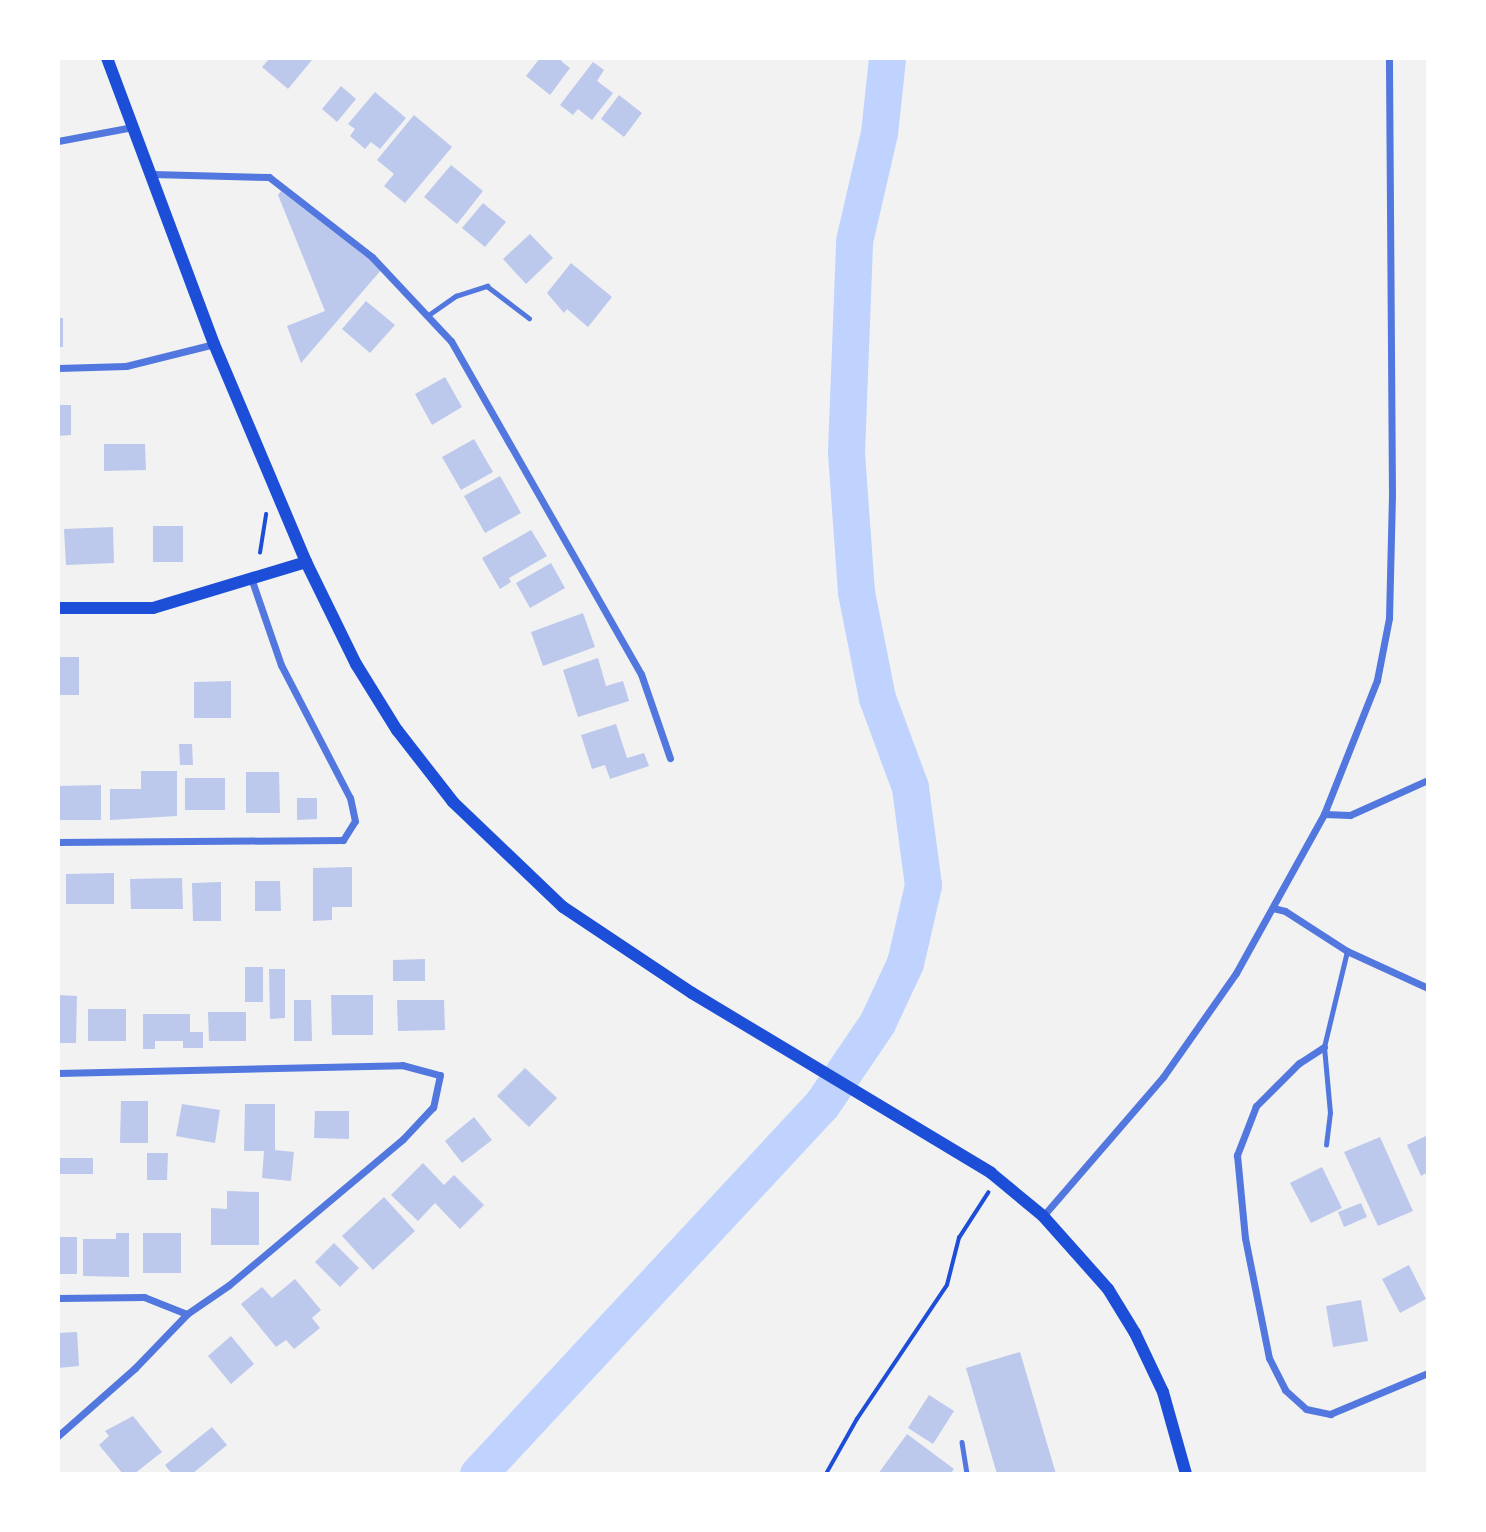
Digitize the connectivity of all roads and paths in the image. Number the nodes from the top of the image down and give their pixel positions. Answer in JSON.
{"nodes":[{"id":1,"x":107,"y":58,"type":"edge"},
{"id":2,"x":1389,"y":58,"type":"edge"},
{"id":3,"x":134,"y":127,"type":"junction"},
{"id":4,"x":58,"y":141,"type":"edge"},
{"id":5,"x":152,"y":174,"type":"junction"},
{"id":6,"x":427,"y":316,"type":"junction"},
{"id":7,"x":529,"y":318,"type":"dead end"},
{"id":8,"x":214,"y":344,"type":"junction"},
{"id":9,"x":58,"y":368,"type":"edge"},
{"id":10,"x":266,"y":514,"type":"dead end"},
{"id":11,"x":260,"y":553,"type":"dead end"},
{"id":12,"x":306,"y":562,"type":"junction"},
{"id":13,"x":252,"y":581,"type":"junction"},
{"id":14,"x":58,"y":608,"type":"edge"},
{"id":15,"x":670,"y":758,"type":"dead end"},
{"id":16,"x":1428,"y":780,"type":"edge"},
{"id":17,"x":1324,"y":814,"type":"junction"},
{"id":18,"x":58,"y":842,"type":"edge"},
{"id":19,"x":1273,"y":908,"type":"junction"},
{"id":20,"x":1347,"y":951,"type":"junction"},
{"id":21,"x":1428,"y":988,"type":"edge"},
{"id":22,"x":1324,"y":1047,"type":"junction"},
{"id":23,"x":58,"y":1073,"type":"edge"},
{"id":24,"x":1326,"y":1145,"type":"dead end"},
{"id":25,"x":988,"y":1193,"type":"dead end"},
{"id":26,"x":1044,"y":1216,"type":"junction"},
{"id":27,"x":58,"y":1298,"type":"edge"},
{"id":28,"x":187,"y":1314,"type":"junction"},
{"id":29,"x":1428,"y":1373,"type":"edge"},
{"id":30,"x":58,"y":1436,"type":"edge"},
{"id":31,"x":962,"y":1441,"type":"dead end"},
{"id":32,"x":826,"y":1474,"type":"edge"},
{"id":33,"x":967,"y":1474,"type":"edge"},
{"id":34,"x":1186,"y":1474,"type":"edge"}],
"edges":[{"from":1,"to":3,"type":"main road"},
{"from":2,"to":17,"type":"street"},
{"from":3,"to":4,"type":"street"},
{"from":3,"to":5,"type":"main road"},
{"from":5,"to":6,"type":"street"},
{"from":5,"to":8,"type":"main road"},
{"from":6,"to":7,"type":"lane"},
{"from":6,"to":15,"type":"street"},
{"from":8,"to":9,"type":"street"},
{"from":8,"to":12,"type":"main road"},
{"from":10,"to":11,"type":"path"},
{"from":12,"to":13,"type":"main road"},
{"from":12,"to":26,"type":"main road"},
{"from":13,"to":14,"type":"main road"},
{"from":13,"to":18,"type":"street"},
{"from":16,"to":17,"type":"street"},
{"from":17,"to":19,"type":"street"},
{"from":19,"to":20,"type":"street"},
{"from":19,"to":26,"type":"street"},
{"from":20,"to":21,"type":"street"},
{"from":20,"to":22,"type":"lane"},
{"from":22,"to":24,"type":"lane"},
{"from":22,"to":29,"type":"street"},
{"from":23,"to":28,"type":"street"},
{"from":25,"to":32,"type":"path"},
{"from":26,"to":34,"type":"main road"},
{"from":27,"to":28,"type":"street"},
{"from":28,"to":30,"type":"street"},
{"from":31,"to":33,"type":"lane"}]}
